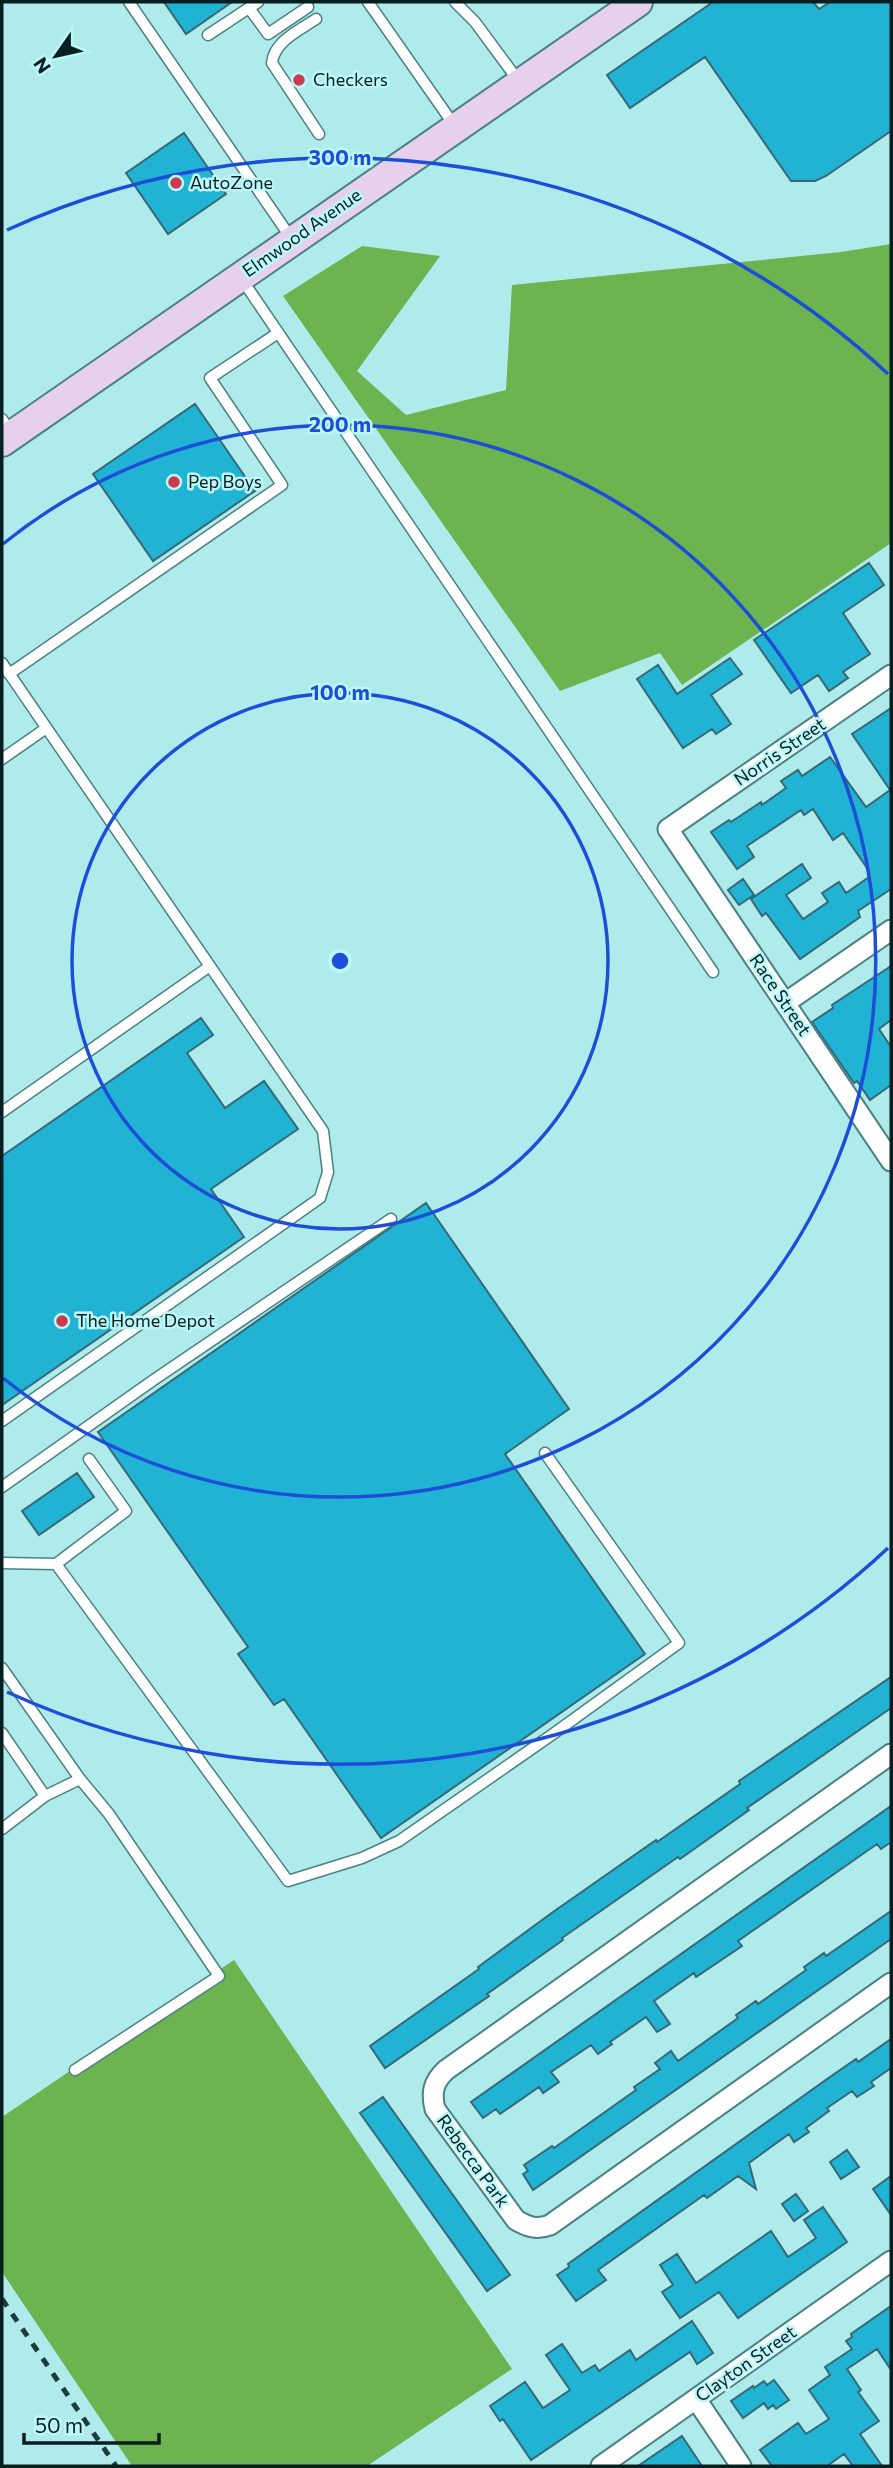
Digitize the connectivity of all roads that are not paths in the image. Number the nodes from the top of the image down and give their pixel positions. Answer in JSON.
{"nodes":[{"id":1,"x":129,"y":2,"type":"edge"},
{"id":2,"x":368,"y":2,"type":"edge"},
{"id":3,"x":455,"y":2,"type":"edge"},
{"id":4,"x":638,"y":2,"type":"edge"},
{"id":5,"x":253,"y":5,"type":"edge"},
{"id":6,"x":308,"y":7,"type":"dead end"},
{"id":7,"x":316,"y":19,"type":"dead end"},
{"id":8,"x":208,"y":35,"type":"dead end"},
{"id":9,"x":520,"y":83,"type":"junction"},
{"id":10,"x":455,"y":127,"type":"junction"},
{"id":11,"x":319,"y":134,"type":"dead end"},
{"id":12,"x":292,"y":240,"type":"junction"},
{"id":13,"x":239,"y":276,"type":"junction"},
{"id":14,"x":278,"y":333,"type":"junction"},
{"id":15,"x":5,"y":432,"type":"edge"},
{"id":16,"x":2,"y":663,"type":"edge"},
{"id":17,"x":9,"y":674,"type":"junction"},
{"id":18,"x":891,"y":675,"type":"edge"},
{"id":19,"x":45,"y":729,"type":"junction"},
{"id":20,"x":2,"y":759,"type":"edge"},
{"id":21,"x":668,"y":829,"type":"joint"},
{"id":22,"x":891,"y":930,"type":"edge"},
{"id":23,"x":210,"y":966,"type":"junction"},
{"id":24,"x":713,"y":972,"type":"dead end"},
{"id":25,"x":785,"y":1003,"type":"junction"},
{"id":26,"x":2,"y":1112,"type":"edge"},
{"id":27,"x":891,"y":1161,"type":"edge"},
{"id":28,"x":391,"y":1219,"type":"dead end"},
{"id":29,"x":2,"y":1421,"type":"edge"},
{"id":30,"x":545,"y":1453,"type":"dead end"},
{"id":31,"x":89,"y":1459,"type":"dead end"},
{"id":32,"x":2,"y":1487,"type":"edge"},
{"id":33,"x":2,"y":1563,"type":"edge"},
{"id":34,"x":56,"y":1564,"type":"junction"},
{"id":35,"x":2,"y":1668,"type":"edge"},
{"id":36,"x":2,"y":1733,"type":"edge"},
{"id":37,"x":891,"y":1754,"type":"edge"},
{"id":38,"x":80,"y":1779,"type":"junction"},
{"id":39,"x":45,"y":1796,"type":"junction"},
{"id":40,"x":2,"y":1829,"type":"edge"},
{"id":41,"x":891,"y":1983,"type":"edge"},
{"id":42,"x":75,"y":2070,"type":"dead end"},
{"id":43,"x":891,"y":2261,"type":"edge"},
{"id":44,"x":696,"y":2399,"type":"junction"},
{"id":45,"x":601,"y":2466,"type":"edge"},
{"id":46,"x":741,"y":2466,"type":"edge"}],
"edges":[{"from":1,"to":12,"type":"lane"},
{"from":2,"to":10,"type":"lane"},
{"from":3,"to":9,"type":"lane"},
{"from":4,"to":9,"type":"street","name":"Elmwood Avenue"},
{"from":5,"to":6,"type":"lane"},
{"from":5,"to":8,"type":"lane"},
{"from":7,"to":11,"type":"lane"},
{"from":9,"to":10,"type":"street","name":"Elmwood Avenue"},
{"from":10,"to":12,"type":"street","name":"Elmwood Avenue"},
{"from":12,"to":13,"type":"street","name":"Elmwood Avenue"},
{"from":13,"to":14,"type":"lane"},
{"from":13,"to":15,"type":"street","name":"Elmwood Avenue"},
{"from":14,"to":17,"type":"lane"},
{"from":14,"to":24,"type":"lane"},
{"from":16,"to":17,"type":"lane"},
{"from":17,"to":19,"type":"lane"},
{"from":18,"to":21,"type":"street","name":"Norris Street"},
{"from":19,"to":20,"type":"lane"},
{"from":19,"to":23,"type":"lane"},
{"from":21,"to":25,"type":"street","name":"Race Street"},
{"from":22,"to":25,"type":"street"},
{"from":23,"to":26,"type":"lane"},
{"from":23,"to":29,"type":"lane"},
{"from":25,"to":27,"type":"street","name":"Race Street"},
{"from":28,"to":32,"type":"lane"},
{"from":30,"to":34,"type":"lane"},
{"from":31,"to":34,"type":"lane"},
{"from":33,"to":34,"type":"lane"},
{"from":35,"to":38,"type":"lane"},
{"from":36,"to":39,"type":"lane"},
{"from":37,"to":41,"type":"street","name":"Rebecca Park"},
{"from":38,"to":39,"type":"lane"},
{"from":38,"to":42,"type":"lane"},
{"from":39,"to":40,"type":"lane"},
{"from":43,"to":44,"type":"street","name":"Clayton Street"},
{"from":44,"to":45,"type":"street","name":"Clayton Street"},
{"from":44,"to":46,"type":"street"}]}
